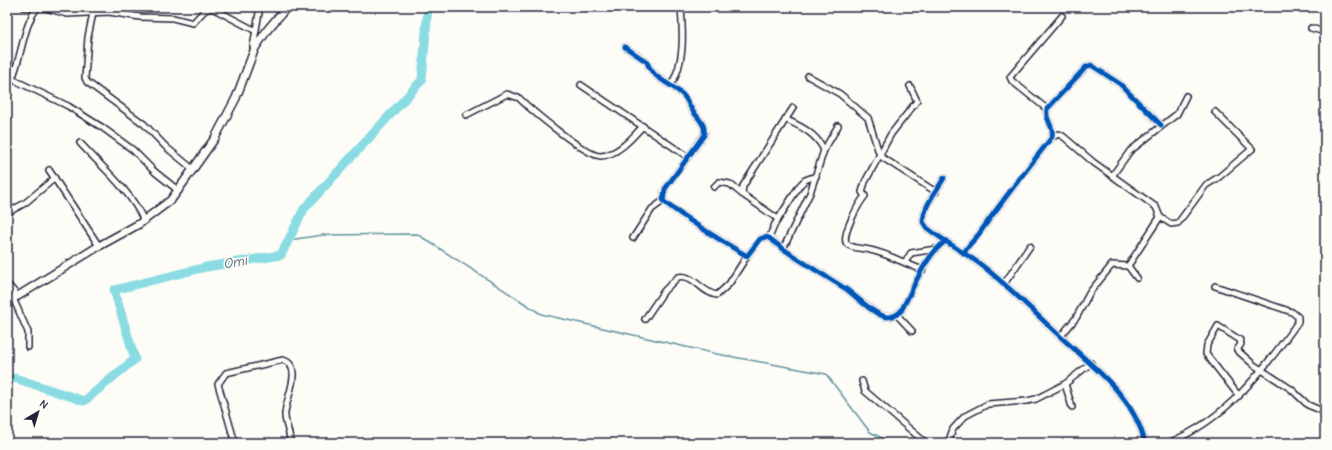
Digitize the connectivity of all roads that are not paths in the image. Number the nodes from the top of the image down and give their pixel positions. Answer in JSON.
{"nodes":[{"id":1,"x":24,"y":7,"type":"edge"},
{"id":2,"x":37,"y":7,"type":"edge"},
{"id":3,"x":42,"y":7,"type":"edge"},
{"id":4,"x":260,"y":7,"type":"edge"},
{"id":5,"x":287,"y":7,"type":"edge"},
{"id":6,"x":681,"y":7,"type":"edge"},
{"id":7,"x":212,"y":8,"type":"edge"},
{"id":8,"x":93,"y":13,"type":"junction"},
{"id":9,"x":1062,"y":16,"type":"dead end"},
{"id":10,"x":1311,"y":28,"type":"dead end"},
{"id":11,"x":256,"y":31,"type":"junction"},
{"id":12,"x":1325,"y":32,"type":"edge"},
{"id":13,"x":624,"y":47,"type":"dead end"},
{"id":14,"x":250,"y":59,"type":"junction"},
{"id":15,"x":808,"y":76,"type":"dead end"},
{"id":16,"x":12,"y":79,"type":"junction"},
{"id":17,"x":7,"y":85,"type":"edge"},
{"id":18,"x":581,"y":85,"type":"dead end"},
{"id":19,"x":671,"y":85,"type":"junction"},
{"id":20,"x":910,"y":86,"type":"dead end"},
{"id":21,"x":1186,"y":96,"type":"dead end"},
{"id":22,"x":792,"y":108,"type":"dead end"},
{"id":23,"x":1047,"y":109,"type":"junction"},
{"id":24,"x":1215,"y":112,"type":"dead end"},
{"id":25,"x":466,"y":114,"type":"dead end"},
{"id":26,"x":785,"y":119,"type":"junction"},
{"id":27,"x":1161,"y":125,"type":"junction"},
{"id":28,"x":643,"y":126,"type":"junction"},
{"id":29,"x":838,"y":126,"type":"dead end"},
{"id":30,"x":1052,"y":137,"type":"junction"},
{"id":31,"x":80,"y":143,"type":"dead end"},
{"id":32,"x":824,"y":150,"type":"junction"},
{"id":33,"x":880,"y":156,"type":"junction"},
{"id":34,"x":688,"y":157,"type":"junction"},
{"id":35,"x":49,"y":170,"type":"dead end"},
{"id":36,"x":194,"y":170,"type":"junction"},
{"id":37,"x":816,"y":176,"type":"junction"},
{"id":38,"x":1112,"y":176,"type":"junction"},
{"id":39,"x":55,"y":178,"type":"junction"},
{"id":40,"x":944,"y":178,"type":"dead end"},
{"id":41,"x":714,"y":187,"type":"dead end"},
{"id":42,"x":179,"y":191,"type":"junction"},
{"id":43,"x":936,"y":192,"type":"junction"},
{"id":44,"x":742,"y":194,"type":"junction"},
{"id":45,"x":663,"y":201,"type":"junction"},
{"id":46,"x":7,"y":214,"type":"edge"},
{"id":47,"x":1160,"y":216,"type":"junction"},
{"id":48,"x":778,"y":219,"type":"junction"},
{"id":49,"x":144,"y":221,"type":"junction"},
{"id":50,"x":633,"y":238,"type":"dead end"},
{"id":51,"x":769,"y":238,"type":"junction"},
{"id":52,"x":946,"y":241,"type":"junction"},
{"id":53,"x":99,"y":246,"type":"junction"},
{"id":54,"x":1030,"y":246,"type":"dead end"},
{"id":55,"x":783,"y":249,"type":"junction"},
{"id":56,"x":936,"y":250,"type":"junction"},
{"id":57,"x":964,"y":254,"type":"junction"},
{"id":58,"x":747,"y":256,"type":"junction"},
{"id":59,"x":905,"y":262,"type":"junction"},
{"id":60,"x":1128,"y":266,"type":"junction"},
{"id":61,"x":922,"y":270,"type":"junction"},
{"id":62,"x":1137,"y":278,"type":"dead end"},
{"id":63,"x":7,"y":284,"type":"edge"},
{"id":64,"x":1004,"y":284,"type":"junction"},
{"id":65,"x":1215,"y":286,"type":"dead end"},
{"id":66,"x":13,"y":298,"type":"edge"},
{"id":67,"x":897,"y":315,"type":"junction"},
{"id":68,"x":645,"y":319,"type":"dead end"},
{"id":69,"x":912,"y":331,"type":"dead end"},
{"id":70,"x":1060,"y":336,"type":"junction"},
{"id":71,"x":28,"y":347,"type":"dead end"},
{"id":72,"x":1091,"y":363,"type":"junction"},
{"id":73,"x":1261,"y":370,"type":"junction"},
{"id":74,"x":862,"y":381,"type":"dead end"},
{"id":75,"x":1065,"y":384,"type":"junction"},
{"id":76,"x":1239,"y":396,"type":"junction"},
{"id":77,"x":1072,"y":407,"type":"dead end"},
{"id":78,"x":1325,"y":412,"type":"edge"},
{"id":79,"x":235,"y":443,"type":"edge"},
{"id":80,"x":290,"y":443,"type":"edge"},
{"id":81,"x":926,"y":443,"type":"edge"},
{"id":82,"x":948,"y":443,"type":"edge"},
{"id":83,"x":1146,"y":443,"type":"edge"},
{"id":84,"x":1168,"y":443,"type":"edge"}],
"edges":[{"from":1,"to":2,"type":"street"},
{"from":2,"to":16,"type":"street"},
{"from":3,"to":8,"type":"street"},
{"from":4,"to":11,"type":"street"},
{"from":5,"to":14,"type":"main road"},
{"from":6,"to":19,"type":"street"},
{"from":7,"to":8,"type":"street"},
{"from":7,"to":11,"type":"street"},
{"from":8,"to":36,"type":"street"},
{"from":9,"to":23,"type":"street"},
{"from":10,"to":12,"type":"street"},
{"from":11,"to":14,"type":"street"},
{"from":13,"to":19,"type":"street"},
{"from":14,"to":36,"type":"main road"},
{"from":15,"to":33,"type":"street"},
{"from":16,"to":17,"type":"street"},
{"from":16,"to":42,"type":"street"},
{"from":18,"to":28,"type":"street"},
{"from":19,"to":34,"type":"street"},
{"from":20,"to":33,"type":"street"},
{"from":21,"to":27,"type":"street"},
{"from":22,"to":26,"type":"street"},
{"from":23,"to":27,"type":"street"},
{"from":23,"to":30,"type":"street"},
{"from":24,"to":47,"type":"street"},
{"from":25,"to":28,"type":"street"},
{"from":26,"to":32,"type":"street"},
{"from":26,"to":44,"type":"street"},
{"from":27,"to":38,"type":"street"},
{"from":28,"to":34,"type":"street"},
{"from":29,"to":32,"type":"street"},
{"from":30,"to":38,"type":"street"},
{"from":30,"to":57,"type":"street"},
{"from":31,"to":49,"type":"street"},
{"from":32,"to":37,"type":"street"},
{"from":33,"to":43,"type":"street"},
{"from":33,"to":59,"type":"street"},
{"from":34,"to":45,"type":"street"},
{"from":35,"to":39,"type":"street"},
{"from":36,"to":42,"type":"main road"},
{"from":37,"to":48,"type":"street"},
{"from":37,"to":55,"type":"street"},
{"from":38,"to":47,"type":"street"},
{"from":39,"to":46,"type":"street"},
{"from":39,"to":53,"type":"street"},
{"from":40,"to":43,"type":"street"},
{"from":41,"to":44,"type":"street"},
{"from":42,"to":49,"type":"main road"},
{"from":43,"to":52,"type":"street"},
{"from":44,"to":48,"type":"street"},
{"from":45,"to":50,"type":"street"},
{"from":45,"to":58,"type":"street"},
{"from":47,"to":60,"type":"street"},
{"from":48,"to":51,"type":"street"},
{"from":49,"to":53,"type":"main road"},
{"from":51,"to":55,"type":"street"},
{"from":51,"to":58,"type":"street"},
{"from":52,"to":56,"type":"street"},
{"from":52,"to":57,"type":"street"},
{"from":53,"to":66,"type":"main road"},
{"from":54,"to":64,"type":"street"},
{"from":55,"to":67,"type":"street"},
{"from":56,"to":59,"type":"street"},
{"from":56,"to":61,"type":"street"},
{"from":57,"to":64,"type":"street"},
{"from":58,"to":68,"type":"street"},
{"from":59,"to":61,"type":"street"},
{"from":60,"to":62,"type":"street"},
{"from":60,"to":70,"type":"street"},
{"from":61,"to":67,"type":"street"},
{"from":63,"to":66,"type":"street"},
{"from":64,"to":70,"type":"street"},
{"from":65,"to":73,"type":"street"},
{"from":66,"to":71,"type":"street"},
{"from":67,"to":69,"type":"street"},
{"from":70,"to":72,"type":"street"},
{"from":72,"to":75,"type":"street"},
{"from":72,"to":83,"type":"street"},
{"from":73,"to":76,"type":"street"},
{"from":73,"to":76,"type":"street"},
{"from":73,"to":78,"type":"street"},
{"from":74,"to":81,"type":"street"},
{"from":75,"to":77,"type":"street"},
{"from":75,"to":82,"type":"street"},
{"from":76,"to":84,"type":"street"},
{"from":79,"to":80,"type":"street"}]}
